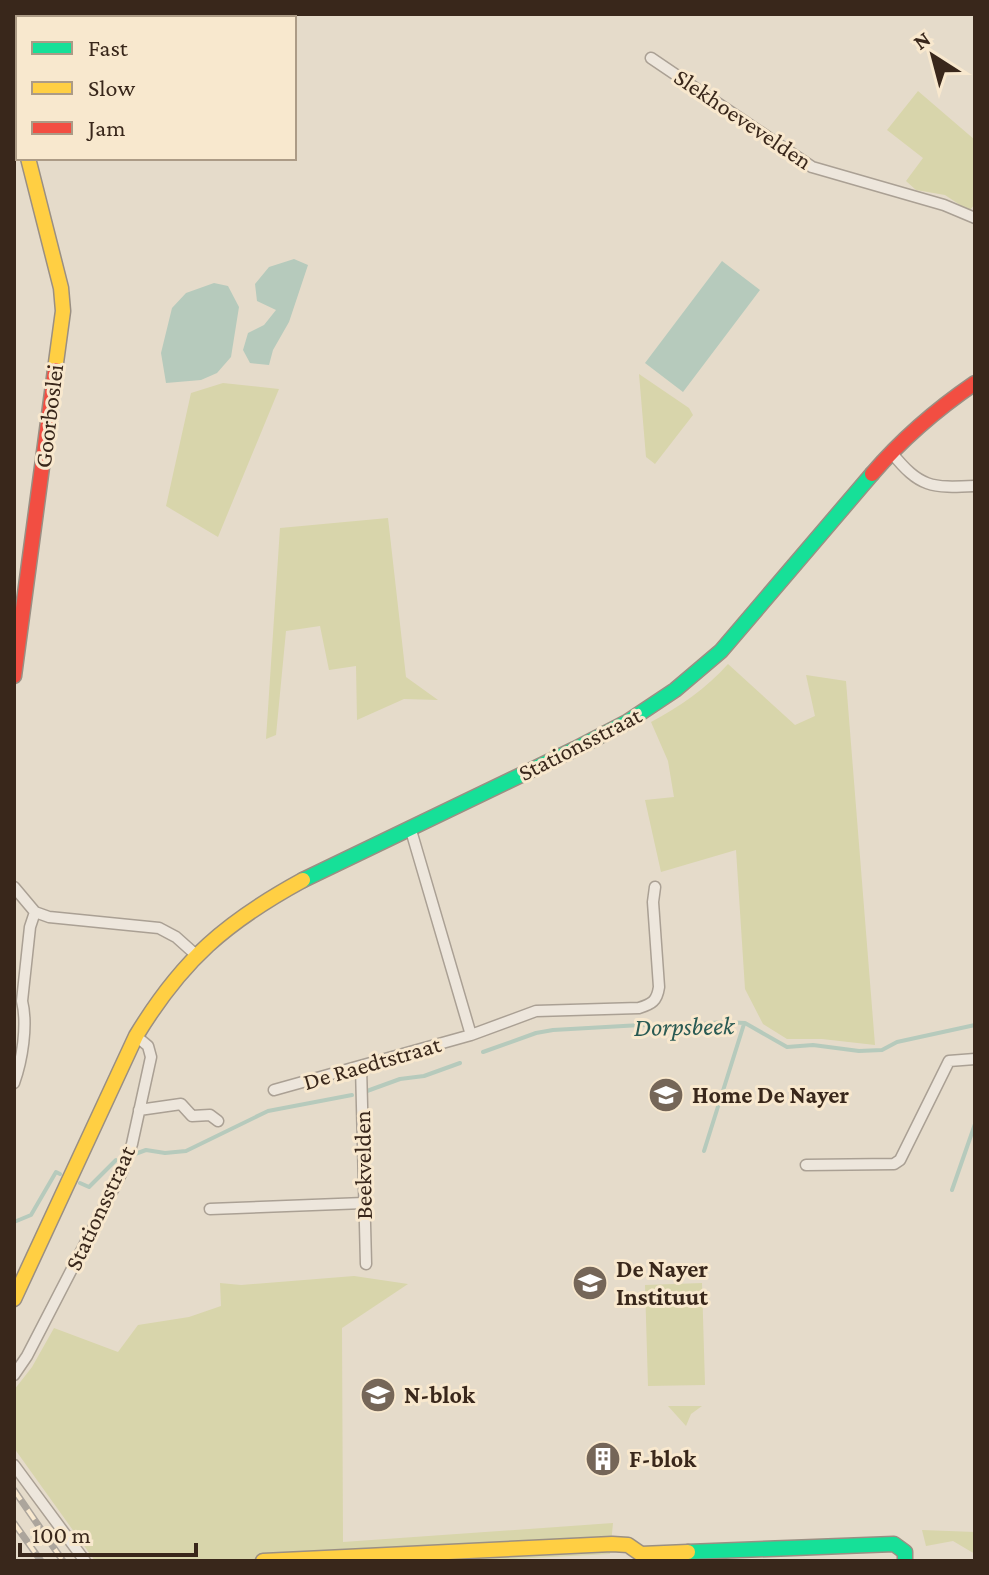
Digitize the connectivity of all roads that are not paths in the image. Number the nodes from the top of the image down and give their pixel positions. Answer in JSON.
{"nodes":[{"id":1,"x":651,"y":58,"type":"dead end"},
{"id":2,"x":29,"y":160,"type":"edge"},
{"id":3,"x":975,"y":218,"type":"edge"},
{"id":4,"x":975,"y":383,"type":"edge"},
{"id":5,"x":891,"y":452,"type":"junction"},
{"id":6,"x":975,"y":486,"type":"edge"},
{"id":7,"x":14,"y":676,"type":"edge"},
{"id":8,"x":410,"y":827,"type":"junction"},
{"id":9,"x":14,"y":887,"type":"edge"},
{"id":10,"x":655,"y":887,"type":"dead end"},
{"id":11,"x":35,"y":912,"type":"junction"},
{"id":12,"x":195,"y":954,"type":"junction"},
{"id":13,"x":471,"y":1035,"type":"junction"},
{"id":14,"x":136,"y":1036,"type":"junction"},
{"id":15,"x":975,"y":1059,"type":"edge"},
{"id":16,"x":361,"y":1066,"type":"junction"},
{"id":17,"x":14,"y":1083,"type":"edge"},
{"id":18,"x":274,"y":1090,"type":"dead end"},
{"id":19,"x":139,"y":1110,"type":"junction"},
{"id":20,"x":218,"y":1121,"type":"dead end"},
{"id":21,"x":806,"y":1165,"type":"dead end"},
{"id":22,"x":364,"y":1203,"type":"junction"},
{"id":23,"x":210,"y":1209,"type":"dead end"},
{"id":24,"x":366,"y":1264,"type":"dead end"},
{"id":25,"x":14,"y":1299,"type":"edge"},
{"id":26,"x":14,"y":1375,"type":"edge"},
{"id":27,"x":14,"y":1465,"type":"edge"},
{"id":28,"x":85,"y":1561,"type":"edge"},
{"id":29,"x":263,"y":1561,"type":"edge"},
{"id":30,"x":905,"y":1561,"type":"edge"}],
"edges":[{"from":1,"to":3,"type":"street","name":"Slekhoevevelden"},
{"from":2,"to":7,"type":"street","name":"Goorboslei"},
{"from":4,"to":5,"type":"street","name":"Stationsstraat"},
{"from":5,"to":6,"type":"street"},
{"from":5,"to":8,"type":"street","name":"Stationsstraat"},
{"from":8,"to":12,"type":"street","name":"Stationsstraat"},
{"from":8,"to":13,"type":"street"},
{"from":9,"to":11,"type":"street"},
{"from":10,"to":13,"type":"street","name":"De Raedtstraat"},
{"from":11,"to":12,"type":"street"},
{"from":11,"to":17,"type":"street"},
{"from":12,"to":14,"type":"street","name":"Stationsstraat"},
{"from":13,"to":16,"type":"street","name":"De Raedtstraat"},
{"from":14,"to":19,"type":"street","name":"Stationsstraat"},
{"from":14,"to":25,"type":"street","name":"Stationsstraat"},
{"from":15,"to":21,"type":"street"},
{"from":16,"to":18,"type":"street","name":"De Raedtstraat"},
{"from":16,"to":22,"type":"street","name":"Beekvelden"},
{"from":19,"to":20,"type":"street"},
{"from":19,"to":26,"type":"street","name":"Stationsstraat"},
{"from":22,"to":23,"type":"street"},
{"from":22,"to":24,"type":"street","name":"Beekvelden"},
{"from":27,"to":28,"type":"street"},
{"from":29,"to":30,"type":"street"}]}
